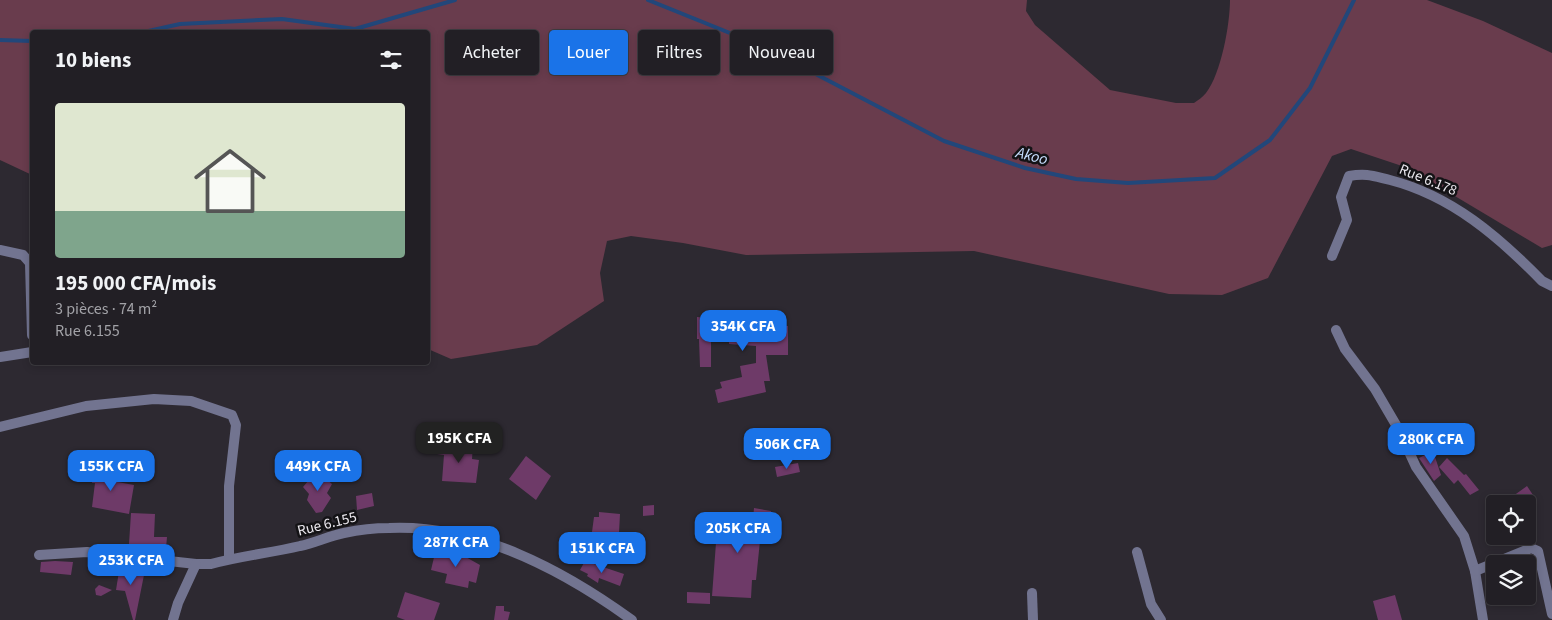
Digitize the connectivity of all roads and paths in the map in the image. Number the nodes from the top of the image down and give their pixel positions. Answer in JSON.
{"nodes":[{"id":1,"x":0,"y":250,"type":"edge"},
{"id":2,"x":1332,"y":256,"type":"dead end"},
{"id":3,"x":30,"y":263,"type":"edge"},
{"id":4,"x":1552,"y":286,"type":"edge"},
{"id":5,"x":1336,"y":330,"type":"dead end"},
{"id":6,"x":30,"y":352,"type":"edge"},
{"id":7,"x":0,"y":356,"type":"edge"},
{"id":8,"x":0,"y":427,"type":"edge"},
{"id":9,"x":1137,"y":552,"type":"dead end"},
{"id":10,"x":39,"y":555,"type":"dead end"},
{"id":11,"x":229,"y":559,"type":"junction"},
{"id":12,"x":196,"y":564,"type":"junction"},
{"id":13,"x":1475,"y":571,"type":"junction"},
{"id":14,"x":1032,"y":593,"type":"dead end"},
{"id":15,"x":1552,"y":614,"type":"edge"},
{"id":16,"x":172,"y":620,"type":"edge"},
{"id":17,"x":632,"y":620,"type":"edge"},
{"id":18,"x":1033,"y":620,"type":"edge"},
{"id":19,"x":1161,"y":620,"type":"edge"},
{"id":20,"x":1483,"y":620,"type":"edge"}],
"edges":[{"from":1,"to":3,"type":"street"},
{"from":2,"to":4,"type":"street","name":"Rue 6.178"},
{"from":5,"to":13,"type":"street"},
{"from":6,"to":7,"type":"street"},
{"from":8,"to":11,"type":"street"},
{"from":9,"to":19,"type":"street"},
{"from":10,"to":12,"type":"street","name":"Rue 6.155"},
{"from":11,"to":12,"type":"street","name":"Rue 6.155"},
{"from":11,"to":17,"type":"street","name":"Rue 6.155"},
{"from":12,"to":16,"type":"street"},
{"from":13,"to":15,"type":"street"},
{"from":13,"to":20,"type":"street"},
{"from":14,"to":18,"type":"street"}]}
